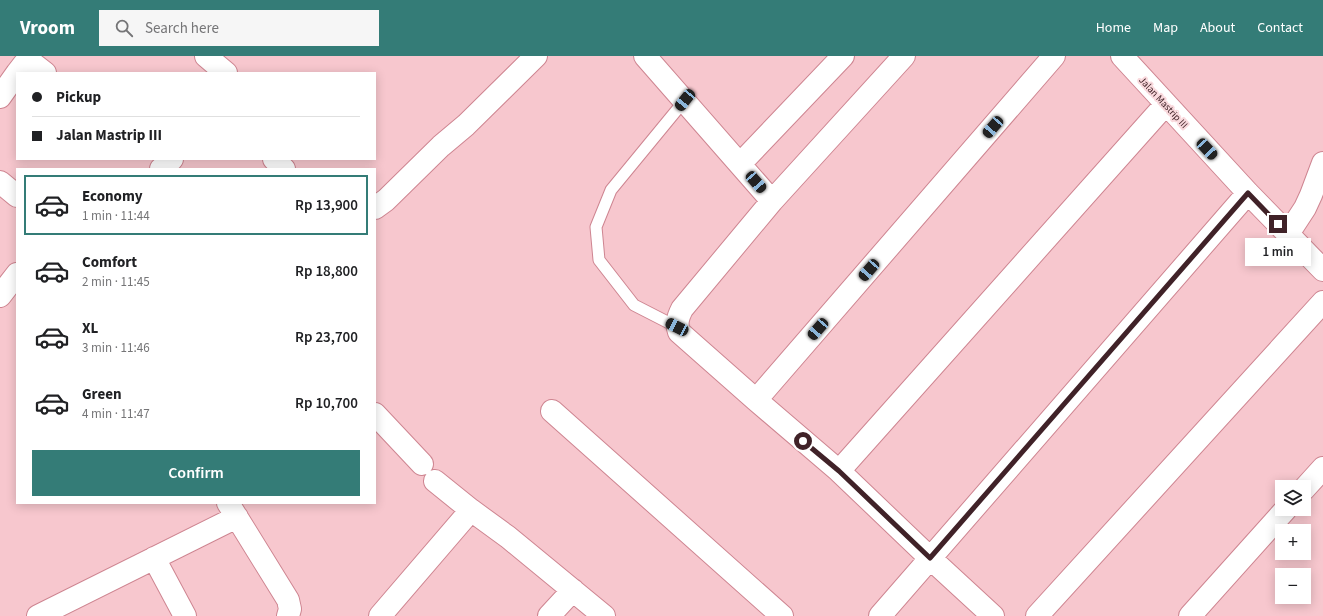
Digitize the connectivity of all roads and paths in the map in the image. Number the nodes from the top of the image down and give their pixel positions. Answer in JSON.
{"nodes":[{"id":1,"x":206,"y":56,"type":"edge"},
{"id":2,"x":536,"y":56,"type":"edge"},
{"id":3,"x":645,"y":56,"type":"edge"},
{"id":4,"x":843,"y":56,"type":"edge"},
{"id":5,"x":904,"y":56,"type":"edge"},
{"id":6,"x":1054,"y":56,"type":"edge"},
{"id":7,"x":1122,"y":56,"type":"edge"},
{"id":8,"x":18,"y":72,"type":"edge"},
{"id":9,"x":44,"y":72,"type":"edge"},
{"id":10,"x":225,"y":72,"type":"edge"},
{"id":11,"x":16,"y":74,"type":"edge"},
{"id":12,"x":0,"y":98,"type":"edge"},
{"id":13,"x":685,"y":100,"type":"junction"},
{"id":14,"x":1166,"y":104,"type":"junction"},
{"id":15,"x":171,"y":160,"type":"edge"},
{"id":16,"x":275,"y":160,"type":"edge"},
{"id":17,"x":1323,"y":163,"type":"edge"},
{"id":18,"x":740,"y":164,"type":"junction"},
{"id":19,"x":162,"y":168,"type":"edge"},
{"id":20,"x":283,"y":168,"type":"edge"},
{"id":21,"x":0,"y":182,"type":"edge"},
{"id":22,"x":1248,"y":193,"type":"junction"},
{"id":23,"x":16,"y":195,"type":"edge"},
{"id":24,"x":772,"y":201,"type":"junction"},
{"id":25,"x":376,"y":207,"type":"edge"},
{"id":26,"x":1288,"y":234,"type":"junction"},
{"id":27,"x":1323,"y":270,"type":"edge"},
{"id":28,"x":16,"y":275,"type":"edge"},
{"id":29,"x":0,"y":296,"type":"edge"},
{"id":30,"x":1323,"y":302,"type":"edge"},
{"id":31,"x":677,"y":327,"type":"junction"},
{"id":32,"x":756,"y":400,"type":"junction"},
{"id":33,"x":552,"y":411,"type":"dead end"},
{"id":34,"x":376,"y":415,"type":"edge"},
{"id":35,"x":422,"y":464,"type":"dead end"},
{"id":36,"x":1323,"y":468,"type":"edge"},
{"id":37,"x":839,"y":471,"type":"junction"},
{"id":38,"x":435,"y":481,"type":"dead end"},
{"id":39,"x":1311,"y":481,"type":"edge"},
{"id":40,"x":233,"y":510,"type":"edge"},
{"id":41,"x":471,"y":510,"type":"junction"},
{"id":42,"x":1280,"y":516,"type":"edge"},
{"id":43,"x":154,"y":558,"type":"junction"},
{"id":44,"x":930,"y":558,"type":"junction"},
{"id":45,"x":572,"y":590,"type":"junction"},
{"id":46,"x":38,"y":616,"type":"edge"},
{"id":47,"x":185,"y":616,"type":"edge"},
{"id":48,"x":288,"y":616,"type":"edge"},
{"id":49,"x":380,"y":616,"type":"edge"},
{"id":50,"x":549,"y":616,"type":"edge"},
{"id":51,"x":604,"y":616,"type":"edge"},
{"id":52,"x":782,"y":616,"type":"edge"},
{"id":53,"x":880,"y":616,"type":"edge"},
{"id":54,"x":993,"y":616,"type":"edge"},
{"id":55,"x":1037,"y":616,"type":"edge"},
{"id":56,"x":1190,"y":616,"type":"edge"}],
"edges":[{"from":1,"to":10,"type":"street"},
{"from":2,"to":25,"type":"street"},
{"from":3,"to":13,"type":"street"},
{"from":4,"to":18,"type":"street"},
{"from":5,"to":24,"type":"street"},
{"from":6,"to":32,"type":"street"},
{"from":7,"to":14,"type":"street","name":"Jalan Mastrip III"},
{"from":8,"to":9,"type":"street"},
{"from":11,"to":12,"type":"street"},
{"from":13,"to":18,"type":"street"},
{"from":13,"to":31,"type":"lane"},
{"from":14,"to":22,"type":"street","name":"Jalan Mastrip III"},
{"from":14,"to":37,"type":"street"},
{"from":15,"to":19,"type":"street"},
{"from":16,"to":20,"type":"street"},
{"from":17,"to":26,"type":"street"},
{"from":18,"to":24,"type":"street"},
{"from":21,"to":23,"type":"street"},
{"from":22,"to":26,"type":"street","name":"Jalan Mastrip III"},
{"from":22,"to":44,"type":"street"},
{"from":24,"to":31,"type":"street"},
{"from":26,"to":27,"type":"street","name":"Jalan Mastrip III"},
{"from":28,"to":29,"type":"street"},
{"from":30,"to":55,"type":"street"},
{"from":31,"to":32,"type":"street"},
{"from":32,"to":37,"type":"street"},
{"from":33,"to":52,"type":"street"},
{"from":34,"to":35,"type":"street"},
{"from":36,"to":39,"type":"street"},
{"from":37,"to":44,"type":"street"},
{"from":38,"to":41,"type":"street"},
{"from":40,"to":43,"type":"street"},
{"from":40,"to":48,"type":"street"},
{"from":41,"to":45,"type":"street"},
{"from":41,"to":49,"type":"street"},
{"from":42,"to":56,"type":"street"},
{"from":43,"to":46,"type":"street"},
{"from":43,"to":47,"type":"street"},
{"from":44,"to":53,"type":"street"},
{"from":44,"to":54,"type":"street"},
{"from":45,"to":50,"type":"street"},
{"from":45,"to":51,"type":"street"}]}
